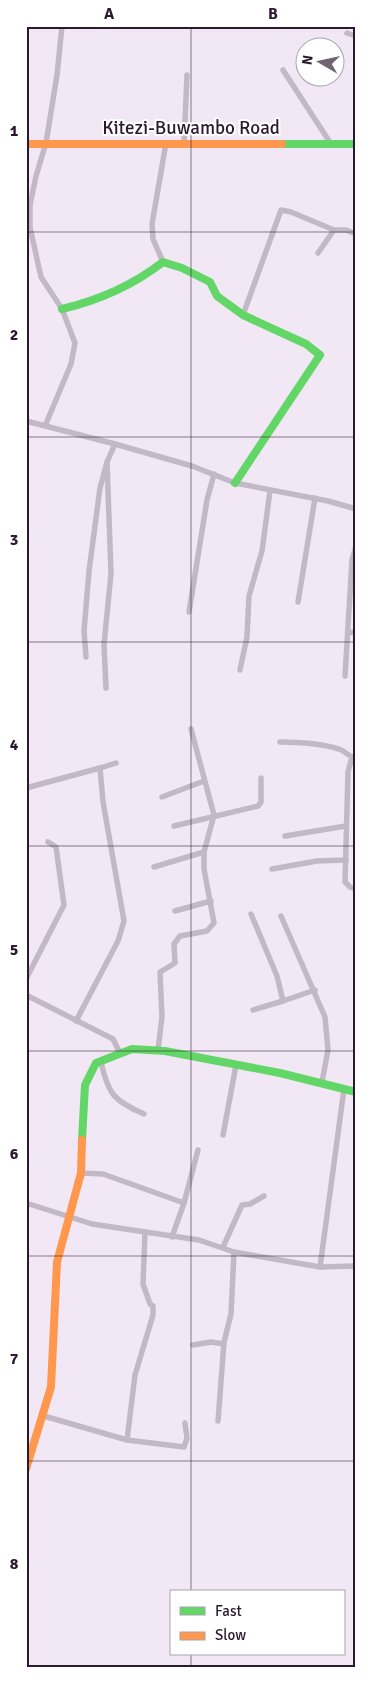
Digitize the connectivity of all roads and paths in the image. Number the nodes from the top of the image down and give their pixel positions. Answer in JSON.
{"nodes":[{"id":1,"x":62,"y":26,"type":"edge"},
{"id":2,"x":347,"y":33,"type":"dead end"},
{"id":3,"x":356,"y":36,"type":"edge"},
{"id":4,"x":283,"y":70,"type":"dead end"},
{"id":5,"x":187,"y":75,"type":"dead end"},
{"id":6,"x":166,"y":142,"type":"junction"},
{"id":7,"x":46,"y":143,"type":"junction"},
{"id":8,"x":26,"y":144,"type":"edge"},
{"id":9,"x":184,"y":144,"type":"junction"},
{"id":10,"x":331,"y":144,"type":"junction"},
{"id":11,"x":356,"y":144,"type":"edge"},
{"id":12,"x":334,"y":230,"type":"junction"},
{"id":13,"x":356,"y":234,"type":"edge"},
{"id":14,"x":318,"y":253,"type":"dead end"},
{"id":15,"x":163,"y":262,"type":"junction"},
{"id":16,"x":62,"y":309,"type":"junction"},
{"id":17,"x":243,"y":315,"type":"junction"},
{"id":18,"x":26,"y":421,"type":"edge"},
{"id":19,"x":45,"y":426,"type":"junction"},
{"id":20,"x":115,"y":444,"type":"junction"},
{"id":21,"x":107,"y":462,"type":"junction"},
{"id":22,"x":214,"y":474,"type":"junction"},
{"id":23,"x":235,"y":483,"type":"junction"},
{"id":24,"x":270,"y":491,"type":"junction"},
{"id":25,"x":315,"y":498,"type":"junction"},
{"id":26,"x":356,"y":508,"type":"edge"},
{"id":27,"x":356,"y":546,"type":"edge"},
{"id":28,"x":298,"y":602,"type":"dead end"},
{"id":29,"x":189,"y":612,"type":"dead end"},
{"id":30,"x":348,"y":632,"type":"junction"},
{"id":31,"x":356,"y":633,"type":"edge"},
{"id":32,"x":86,"y":657,"type":"dead end"},
{"id":33,"x":240,"y":670,"type":"dead end"},
{"id":34,"x":345,"y":676,"type":"dead end"},
{"id":35,"x":106,"y":688,"type":"dead end"},
{"id":36,"x":191,"y":730,"type":"dead end"},
{"id":37,"x":280,"y":742,"type":"dead end"},
{"id":38,"x":354,"y":758,"type":"edge"},
{"id":39,"x":116,"y":763,"type":"dead end"},
{"id":40,"x":100,"y":768,"type":"junction"},
{"id":41,"x":261,"y":778,"type":"dead end"},
{"id":42,"x":204,"y":781,"type":"junction"},
{"id":43,"x":26,"y":788,"type":"edge"},
{"id":44,"x":162,"y":797,"type":"dead end"},
{"id":45,"x":214,"y":815,"type":"junction"},
{"id":46,"x":174,"y":826,"type":"dead end"},
{"id":47,"x":346,"y":826,"type":"junction"},
{"id":48,"x":285,"y":836,"type":"dead end"},
{"id":49,"x":48,"y":842,"type":"dead end"},
{"id":50,"x":204,"y":852,"type":"junction"},
{"id":51,"x":346,"y":860,"type":"junction"},
{"id":52,"x":154,"y":866,"type":"dead end"},
{"id":53,"x":272,"y":869,"type":"dead end"},
{"id":54,"x":356,"y":889,"type":"edge"},
{"id":55,"x":211,"y":901,"type":"junction"},
{"id":56,"x":175,"y":911,"type":"dead end"},
{"id":57,"x":252,"y":914,"type":"dead end"},
{"id":58,"x":281,"y":916,"type":"dead end"},
{"id":59,"x":26,"y":979,"type":"edge"},
{"id":60,"x":315,"y":990,"type":"junction"},
{"id":61,"x":26,"y":995,"type":"edge"},
{"id":62,"x":283,"y":1001,"type":"junction"},
{"id":63,"x":253,"y":1010,"type":"dead end"},
{"id":64,"x":76,"y":1021,"type":"junction"},
{"id":65,"x":158,"y":1050,"type":"junction"},
{"id":66,"x":120,"y":1053,"type":"junction"},
{"id":67,"x":101,"y":1062,"type":"junction"},
{"id":68,"x":236,"y":1065,"type":"junction"},
{"id":69,"x":322,"y":1082,"type":"junction"},
{"id":70,"x":344,"y":1089,"type":"junction"},
{"id":71,"x":356,"y":1092,"type":"edge"},
{"id":72,"x":144,"y":1114,"type":"dead end"},
{"id":73,"x":223,"y":1135,"type":"dead end"},
{"id":74,"x":198,"y":1150,"type":"dead end"},
{"id":75,"x":82,"y":1173,"type":"junction"},
{"id":76,"x":264,"y":1196,"type":"dead end"},
{"id":77,"x":184,"y":1202,"type":"junction"},
{"id":78,"x":26,"y":1203,"type":"edge"},
{"id":79,"x":70,"y":1219,"type":"junction"},
{"id":80,"x":145,"y":1232,"type":"junction"},
{"id":81,"x":172,"y":1236,"type":"junction"},
{"id":82,"x":223,"y":1247,"type":"junction"},
{"id":83,"x":234,"y":1252,"type":"junction"},
{"id":84,"x":356,"y":1266,"type":"edge"},
{"id":85,"x":320,"y":1267,"type":"junction"},
{"id":86,"x":224,"y":1344,"type":"junction"},
{"id":87,"x":192,"y":1345,"type":"dead end"},
{"id":88,"x":44,"y":1416,"type":"junction"},
{"id":89,"x":218,"y":1421,"type":"dead end"},
{"id":90,"x":185,"y":1423,"type":"dead end"},
{"id":91,"x":127,"y":1440,"type":"junction"},
{"id":92,"x":26,"y":1469,"type":"edge"}],
"edges":[{"from":1,"to":7,"type":"street"},
{"from":2,"to":3,"type":"street"},
{"from":4,"to":10,"type":"street"},
{"from":5,"to":9,"type":"street"},
{"from":6,"to":7,"type":"street","name":"Kitezi-Buwambo Road"},
{"from":6,"to":9,"type":"street","name":"Kitezi-Buwambo Road"},
{"from":6,"to":15,"type":"street"},
{"from":7,"to":8,"type":"street","name":"Kitezi-Buwambo Road"},
{"from":7,"to":16,"type":"street"},
{"from":9,"to":10,"type":"street","name":"Kitezi-Buwambo Road"},
{"from":10,"to":11,"type":"street","name":"Kitezi-Buwambo Road"},
{"from":12,"to":13,"type":"street"},
{"from":12,"to":14,"type":"street"},
{"from":12,"to":17,"type":"street"},
{"from":15,"to":16,"type":"street"},
{"from":15,"to":17,"type":"street"},
{"from":16,"to":19,"type":"street"},
{"from":17,"to":23,"type":"street"},
{"from":18,"to":19,"type":"street"},
{"from":19,"to":20,"type":"street"},
{"from":20,"to":21,"type":"street"},
{"from":20,"to":22,"type":"street"},
{"from":21,"to":32,"type":"street"},
{"from":21,"to":35,"type":"street"},
{"from":22,"to":23,"type":"street"},
{"from":22,"to":29,"type":"street"},
{"from":23,"to":24,"type":"street"},
{"from":24,"to":25,"type":"street"},
{"from":24,"to":33,"type":"street"},
{"from":25,"to":26,"type":"street"},
{"from":25,"to":28,"type":"street"},
{"from":27,"to":30,"type":"street"},
{"from":30,"to":31,"type":"street"},
{"from":30,"to":34,"type":"street"},
{"from":36,"to":42,"type":"street"},
{"from":37,"to":38,"type":"street"},
{"from":38,"to":47,"type":"street"},
{"from":39,"to":40,"type":"street"},
{"from":40,"to":43,"type":"street"},
{"from":40,"to":64,"type":"street"},
{"from":41,"to":45,"type":"street"},
{"from":42,"to":44,"type":"street"},
{"from":42,"to":45,"type":"street"},
{"from":45,"to":46,"type":"street"},
{"from":45,"to":50,"type":"street"},
{"from":47,"to":48,"type":"street"},
{"from":47,"to":51,"type":"street"},
{"from":49,"to":59,"type":"street"},
{"from":50,"to":52,"type":"street"},
{"from":50,"to":55,"type":"street"},
{"from":51,"to":53,"type":"street"},
{"from":51,"to":54,"type":"street"},
{"from":55,"to":56,"type":"street"},
{"from":55,"to":65,"type":"street"},
{"from":57,"to":62,"type":"street"},
{"from":58,"to":60,"type":"street"},
{"from":60,"to":62,"type":"street"},
{"from":60,"to":69,"type":"street"},
{"from":61,"to":64,"type":"street"},
{"from":62,"to":63,"type":"street"},
{"from":64,"to":66,"type":"street"},
{"from":65,"to":66,"type":"street"},
{"from":65,"to":68,"type":"street"},
{"from":66,"to":67,"type":"street"},
{"from":67,"to":72,"type":"street"},
{"from":67,"to":75,"type":"street"},
{"from":68,"to":69,"type":"street"},
{"from":68,"to":73,"type":"street"},
{"from":69,"to":70,"type":"street"},
{"from":70,"to":71,"type":"street"},
{"from":70,"to":85,"type":"street"},
{"from":74,"to":77,"type":"street"},
{"from":75,"to":77,"type":"street"},
{"from":75,"to":79,"type":"street"},
{"from":76,"to":82,"type":"street"},
{"from":77,"to":81,"type":"street"},
{"from":78,"to":79,"type":"street"},
{"from":79,"to":80,"type":"street"},
{"from":79,"to":88,"type":"street"},
{"from":80,"to":81,"type":"street"},
{"from":80,"to":91,"type":"street"},
{"from":81,"to":82,"type":"street"},
{"from":82,"to":83,"type":"street"},
{"from":83,"to":85,"type":"street"},
{"from":83,"to":86,"type":"street"},
{"from":84,"to":85,"type":"street"},
{"from":86,"to":87,"type":"street"},
{"from":86,"to":89,"type":"street"},
{"from":88,"to":91,"type":"street"},
{"from":88,"to":92,"type":"street"},
{"from":90,"to":91,"type":"street"}]}
